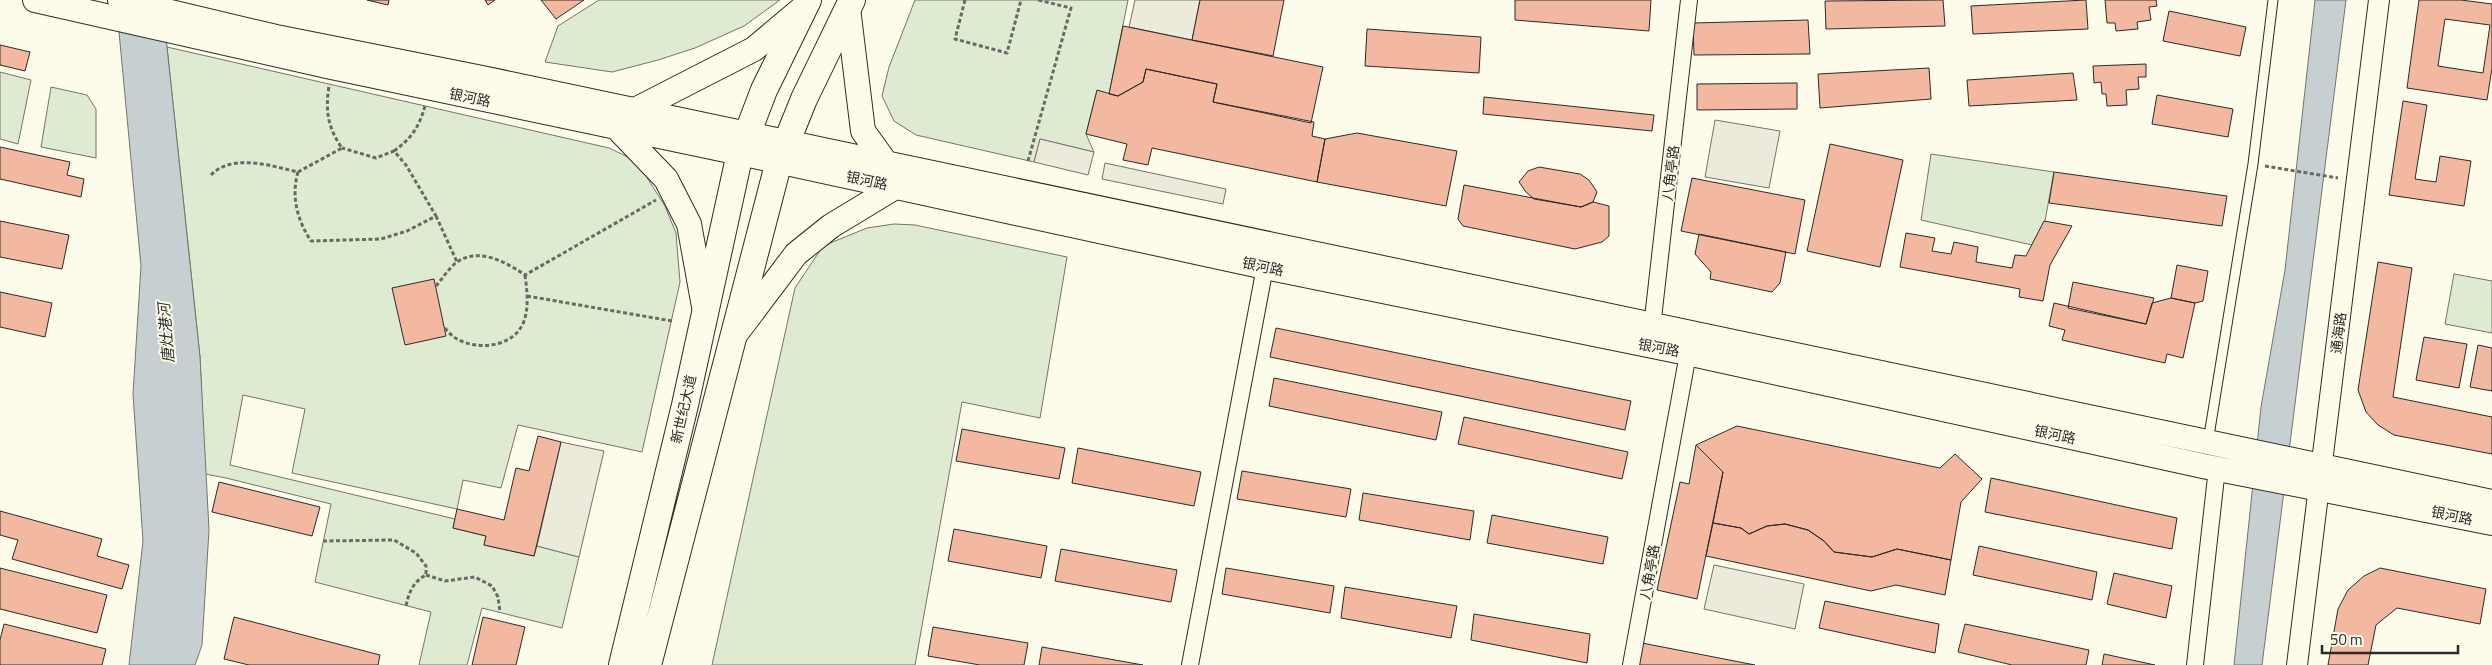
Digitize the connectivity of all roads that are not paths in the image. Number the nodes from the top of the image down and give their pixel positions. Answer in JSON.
{"nodes":[{"id":1,"x":35,"y":0,"type":"edge"},
{"id":2,"x":1689,"y":0,"type":"edge"},
{"id":3,"x":2273,"y":0,"type":"edge"},
{"id":4,"x":2379,"y":0,"type":"edge"},
{"id":5,"x":806,"y":4,"type":"edge"},
{"id":6,"x":850,"y":4,"type":"edge"},
{"id":7,"x":113,"y":8,"type":"edge"},
{"id":8,"x":174,"y":22,"type":"junction"},
{"id":9,"x":633,"y":111,"type":"junction"},
{"id":10,"x":617,"y":128,"type":"junction"},
{"id":11,"x":744,"y":143,"type":"junction"},
{"id":12,"x":782,"y":151,"type":"junction"},
{"id":13,"x":886,"y":163,"type":"junction"},
{"id":14,"x":897,"y":186,"type":"junction"},
{"id":15,"x":1265,"y":267,"type":"junction"},
{"id":16,"x":705,"y":313,"type":"junction"},
{"id":17,"x":1651,"y":334,"type":"junction"},
{"id":18,"x":732,"y":339,"type":"junction"},
{"id":19,"x":1690,"y":343,"type":"junction"},
{"id":20,"x":2208,"y":457,"type":"junction"},
{"id":21,"x":2319,"y":477,"type":"junction"},
{"id":22,"x":2492,"y":502,"type":"edge"},
{"id":23,"x":2492,"y":523,"type":"edge"},
{"id":24,"x":622,"y":665,"type":"edge"},
{"id":25,"x":648,"y":665,"type":"edge"},
{"id":26,"x":1190,"y":665,"type":"edge"},
{"id":27,"x":1631,"y":665,"type":"edge"},
{"id":28,"x":2195,"y":665,"type":"edge"},
{"id":29,"x":2296,"y":665,"type":"edge"}],
"edges":[{"from":1,"to":7,"type":"main road","name":"银河路"},
{"from":2,"to":17,"type":"street","name":"八角亭路"},
{"from":3,"to":20,"type":"lane"},
{"from":4,"to":21,"type":"street","name":"通海路"},
{"from":5,"to":9,"type":"main road"},
{"from":5,"to":11,"type":"main road","name":"新世纪大道"},
{"from":6,"to":12,"type":"main road"},
{"from":6,"to":13,"type":"main road"},
{"from":7,"to":8,"type":"main road","name":"银河路"},
{"from":8,"to":9,"type":"main road","name":"银河路"},
{"from":8,"to":10,"type":"main road","name":"银河路"},
{"from":9,"to":11,"type":"main road","name":"银河路"},
{"from":10,"to":11,"type":"main road","name":"银河路"},
{"from":10,"to":16,"type":"main road"},
{"from":11,"to":12,"type":"main road","name":"银河路"},
{"from":11,"to":16,"type":"main road","name":"新世纪大道"},
{"from":12,"to":13,"type":"main road","name":"银河路"},
{"from":12,"to":14,"type":"main road","name":"银河路"},
{"from":12,"to":18,"type":"main road"},
{"from":13,"to":17,"type":"main road","name":"银河路"},
{"from":14,"to":15,"type":"main road","name":"银河路"},
{"from":14,"to":18,"type":"main road"},
{"from":15,"to":17,"type":"main road","name":"银河路"},
{"from":15,"to":26,"type":"street"},
{"from":16,"to":24,"type":"main road","name":"新世纪大道"},
{"from":17,"to":19,"type":"main road","name":"银河路"},
{"from":18,"to":25,"type":"main road"},
{"from":19,"to":20,"type":"main road","name":"银河路"},
{"from":19,"to":27,"type":"street","name":"八角亭路"},
{"from":20,"to":21,"type":"main road","name":"银河路"},
{"from":20,"to":28,"type":"street"},
{"from":21,"to":22,"type":"main road","name":"银河路"},
{"from":21,"to":23,"type":"main road","name":"银河路"},
{"from":21,"to":29,"type":"street","name":"通海路"}]}
